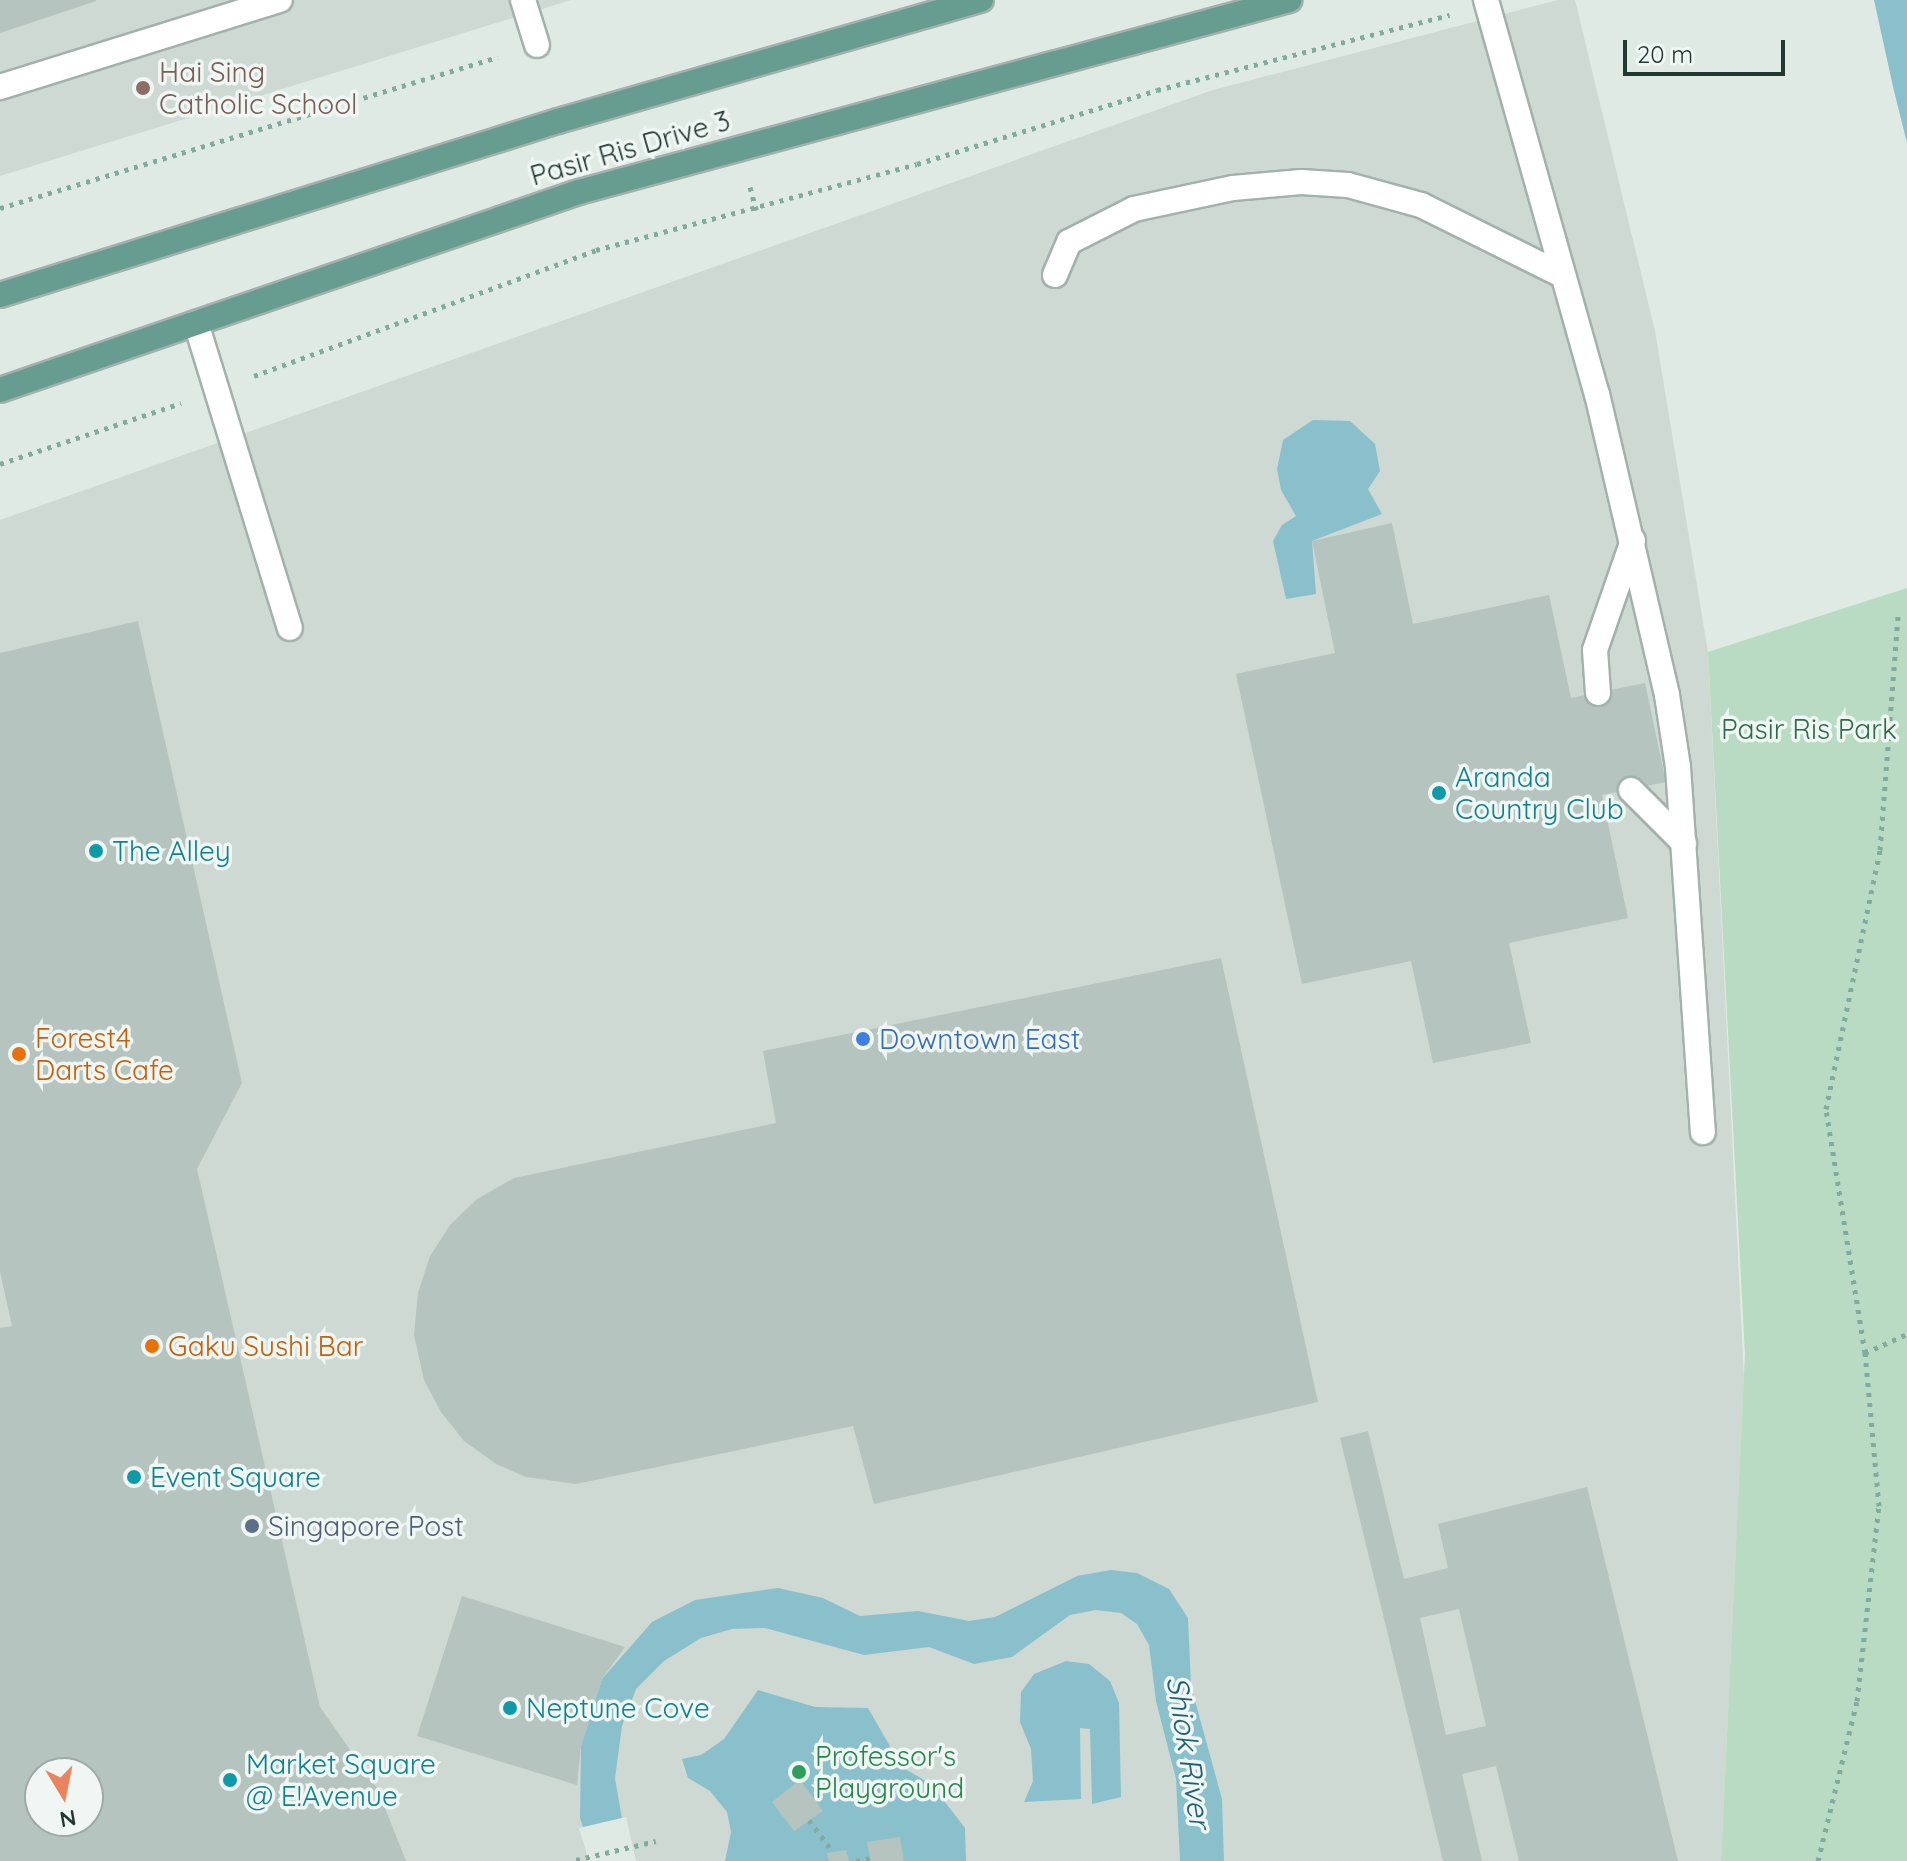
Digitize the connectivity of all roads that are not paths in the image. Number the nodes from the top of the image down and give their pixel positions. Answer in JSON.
{"nodes":[{"id":1,"x":280,"y":0,"type":"edge"},
{"id":2,"x":523,"y":0,"type":"edge"},
{"id":3,"x":981,"y":0,"type":"edge"},
{"id":4,"x":1289,"y":0,"type":"edge"},
{"id":5,"x":1486,"y":3,"type":"edge"},
{"id":6,"x":537,"y":45,"type":"road end"},
{"id":7,"x":0,"y":87,"type":"edge"},
{"id":8,"x":1055,"y":275,"type":"dead end"},
{"id":9,"x":1562,"y":275,"type":"junction"},
{"id":10,"x":0,"y":295,"type":"edge"},
{"id":11,"x":196,"y":323,"type":"junction"},
{"id":12,"x":0,"y":390,"type":"edge"},
{"id":13,"x":1633,"y":540,"type":"junction"},
{"id":14,"x":290,"y":628,"type":"dead end"},
{"id":15,"x":1598,"y":693,"type":"dead end"},
{"id":16,"x":1631,"y":790,"type":"dead end"},
{"id":17,"x":1684,"y":843,"type":"junction"},
{"id":18,"x":1703,"y":1132,"type":"dead end"}],
"edges":[{"from":1,"to":7,"type":"lane"},
{"from":2,"to":6,"type":"lane"},
{"from":3,"to":10,"type":"main road","name":"Pasir Ris Drive 3"},
{"from":4,"to":11,"type":"main road","name":"Pasir Ris Drive 3"},
{"from":5,"to":9,"type":"lane"},
{"from":8,"to":9,"type":"lane"},
{"from":9,"to":13,"type":"lane"},
{"from":11,"to":12,"type":"main road","name":"Pasir Ris Drive 3"},
{"from":11,"to":14,"type":"lane"},
{"from":13,"to":15,"type":"lane"},
{"from":13,"to":17,"type":"lane"},
{"from":16,"to":17,"type":"lane"},
{"from":17,"to":18,"type":"lane"}]}
